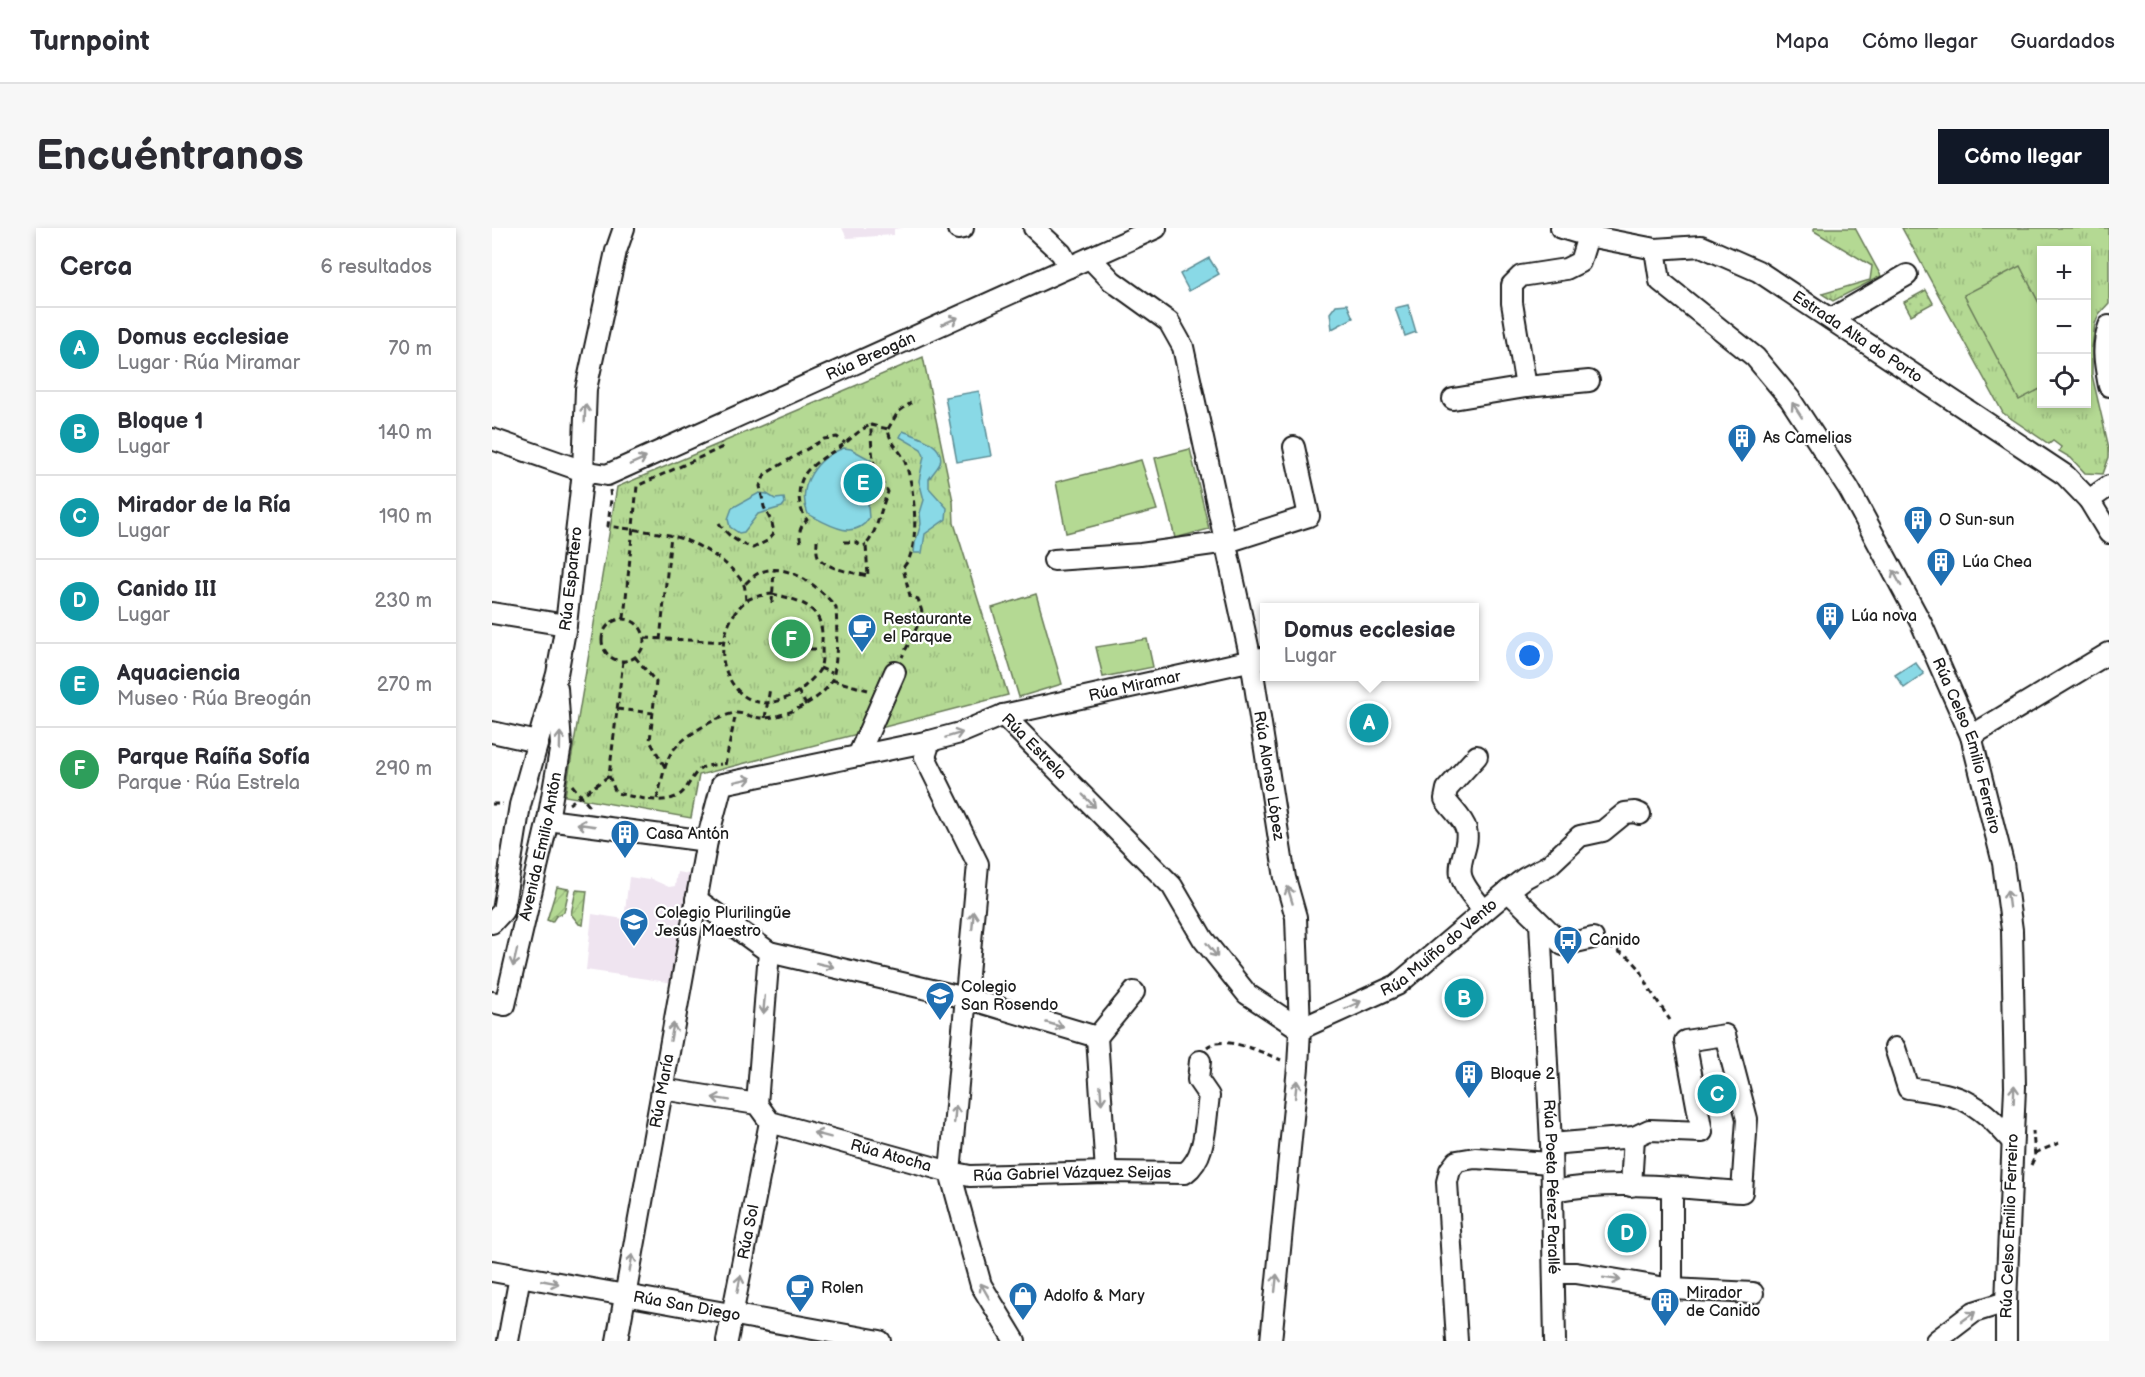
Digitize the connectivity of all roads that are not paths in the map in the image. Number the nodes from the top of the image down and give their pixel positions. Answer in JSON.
{"nodes":[{"id":1,"x":624,"y":228,"type":"edge"},
{"id":2,"x":1034,"y":228,"type":"edge"},
{"id":3,"x":1156,"y":228,"type":"edge"},
{"id":4,"x":1561,"y":228,"type":"edge"},
{"id":5,"x":1588,"y":237,"type":"junction"},
{"id":6,"x":1655,"y":249,"type":"junction"},
{"id":7,"x":1090,"y":258,"type":"junction"},
{"id":8,"x":1069,"y":267,"type":"junction"},
{"id":9,"x":1907,"y":275,"type":"dead end"},
{"id":10,"x":1831,"y":318,"type":"junction"},
{"id":11,"x":2109,"y":326,"type":"edge"},
{"id":12,"x":1589,"y":381,"type":"dead end"},
{"id":13,"x":2109,"y":386,"type":"edge"},
{"id":14,"x":1526,"y":387,"type":"junction"},
{"id":15,"x":1453,"y":399,"type":"dead end"},
{"id":16,"x":492,"y":439,"type":"edge"},
{"id":17,"x":1294,"y":447,"type":"dead end"},
{"id":18,"x":583,"y":471,"type":"junction"},
{"id":19,"x":2109,"y":486,"type":"edge"},
{"id":20,"x":2089,"y":500,"type":"junction"},
{"id":21,"x":2109,"y":533,"type":"edge"},
{"id":22,"x":1227,"y":542,"type":"junction"},
{"id":23,"x":1054,"y":560,"type":"dead end"},
{"id":24,"x":492,"y":613,"type":"edge"},
{"id":25,"x":566,"y":625,"type":"junction"},
{"id":26,"x":2109,"y":652,"type":"edge"},
{"id":27,"x":1258,"y":659,"type":"edge"},
{"id":28,"x":895,"y":672,"type":"road end"},
{"id":29,"x":557,"y":674,"type":"junction"},
{"id":30,"x":1260,"y":675,"type":"edge"},
{"id":31,"x":1261,"y":681,"type":"edge"},
{"id":32,"x":1003,"y":715,"type":"junction"},
{"id":33,"x":492,"y":732,"type":"edge"},
{"id":34,"x":1971,"y":736,"type":"junction"},
{"id":35,"x":930,"y":741,"type":"junction"},
{"id":36,"x":537,"y":742,"type":"junction"},
{"id":37,"x":858,"y":756,"type":"junction"},
{"id":38,"x":1477,"y":756,"type":"dead end"},
{"id":39,"x":1640,"y":814,"type":"dead end"},
{"id":40,"x":548,"y":820,"type":"junction"},
{"id":41,"x":707,"y":841,"type":"junction"},
{"id":42,"x":1508,"y":891,"type":"junction"},
{"id":43,"x":696,"y":899,"type":"junction"},
{"id":44,"x":1484,"y":911,"type":"junction"},
{"id":45,"x":492,"y":923,"type":"edge"},
{"id":46,"x":1540,"y":923,"type":"junction"},
{"id":47,"x":1593,"y":938,"type":"road end"},
{"id":48,"x":768,"y":952,"type":"junction"},
{"id":49,"x":1134,"y":992,"type":"dead end"},
{"id":50,"x":966,"y":998,"type":"junction"},
{"id":51,"x":492,"y":1002,"type":"edge"},
{"id":52,"x":1300,"y":1029,"type":"junction"},
{"id":53,"x":1097,"y":1037,"type":"junction"},
{"id":54,"x":1895,"y":1048,"type":"dead end"},
{"id":55,"x":1200,"y":1061,"type":"road end"},
{"id":56,"x":662,"y":1089,"type":"junction"},
{"id":57,"x":756,"y":1104,"type":"junction"},
{"id":58,"x":770,"y":1122,"type":"junction"},
{"id":59,"x":1634,"y":1137,"type":"junction"},
{"id":60,"x":2013,"y":1141,"type":"junction"},
{"id":61,"x":1551,"y":1154,"type":"junction"},
{"id":62,"x":950,"y":1172,"type":"junction"},
{"id":63,"x":1106,"y":1172,"type":"junction"},
{"id":64,"x":1631,"y":1186,"type":"junction"},
{"id":65,"x":1672,"y":1188,"type":"junction"},
{"id":66,"x":1552,"y":1191,"type":"junction"},
{"id":67,"x":492,"y":1271,"type":"edge"},
{"id":68,"x":1554,"y":1273,"type":"junction"},
{"id":69,"x":520,"y":1276,"type":"junction"},
{"id":70,"x":1672,"y":1289,"type":"junction"},
{"id":71,"x":1753,"y":1293,"type":"dead end"},
{"id":72,"x":625,"y":1296,"type":"junction"},
{"id":73,"x":2006,"y":1302,"type":"junction"},
{"id":74,"x":732,"y":1315,"type":"junction"},
{"id":75,"x":508,"y":1341,"type":"edge"},
{"id":76,"x":617,"y":1341,"type":"edge"},
{"id":77,"x":726,"y":1341,"type":"edge"},
{"id":78,"x":880,"y":1341,"type":"edge"},
{"id":79,"x":1016,"y":1341,"type":"edge"},
{"id":80,"x":1270,"y":1341,"type":"edge"},
{"id":81,"x":1457,"y":1341,"type":"edge"},
{"id":82,"x":1555,"y":1341,"type":"edge"},
{"id":83,"x":1936,"y":1341,"type":"edge"},
{"id":84,"x":2006,"y":1341,"type":"edge"}],
"edges":[{"from":18,"to":1,"type":"street","name":"Rúa Espartero","one_way":true},
{"from":2,"to":8,"type":"street"},
{"from":3,"to":7,"type":"street","name":"Rúa Breogán"},
{"from":4,"to":5,"type":"street","name":"Estrada Alta do Porto"},
{"from":5,"to":6,"type":"street","name":"Estrada Alta do Porto"},
{"from":5,"to":14,"type":"street"},
{"from":6,"to":10,"type":"street","name":"Estrada Alta do Porto"},
{"from":34,"to":6,"type":"street","name":"Rúa Celso Emilio Ferreiro","one_way":true},
{"from":7,"to":8,"type":"street","name":"Rúa Breogán"},
{"from":7,"to":22,"type":"street","name":"Rúa Alonso López"},
{"from":18,"to":8,"type":"street","name":"Rúa Breogán","one_way":true},
{"from":9,"to":10,"type":"street"},
{"from":10,"to":20,"type":"street","name":"Estrada Alta do Porto"},
{"from":11,"to":13,"type":"street"},
{"from":12,"to":14,"type":"street"},
{"from":14,"to":15,"type":"street"},
{"from":16,"to":18,"type":"street","name":"Rúa Breogán"},
{"from":17,"to":22,"type":"street"},
{"from":18,"to":25,"type":"street","name":"Rúa Espartero"},
{"from":19,"to":20,"type":"street"},
{"from":20,"to":21,"type":"street","name":"Estrada Alta do Porto"},
{"from":22,"to":23,"type":"street"},
{"from":22,"to":27,"type":"street","name":"Rúa Alonso López"},
{"from":24,"to":25,"type":"street"},
{"from":25,"to":29,"type":"street","name":"Rúa Espartero"},
{"from":26,"to":34,"type":"street"},
{"from":30,"to":27,"type":"street","name":"Rúa Alonso López","one_way":true},
{"from":27,"to":32,"type":"street","name":"Rúa Miramar"},
{"from":28,"to":37,"type":"street"},
{"from":29,"to":36,"type":"street","name":"Rúa Espartero"},
{"from":40,"to":29,"type":"street","name":"Avenida Emilio Antón","one_way":true},
{"from":52,"to":31,"type":"street","name":"Rúa Alonso López","one_way":true},
{"from":35,"to":32,"type":"street","name":"Rúa Estrela","one_way":true},
{"from":32,"to":52,"type":"street","name":"Rúa Estrela","one_way":true},
{"from":33,"to":36,"type":"street"},
{"from":60,"to":34,"type":"street","name":"Rúa Celso Emilio Ferreiro","one_way":true},
{"from":35,"to":37,"type":"street","name":"Rúa Estrela"},
{"from":50,"to":35,"type":"street","one_way":true},
{"from":36,"to":45,"type":"street","name":"Rúa Espartero"},
{"from":41,"to":37,"type":"street","name":"Rúa Estrela","one_way":true},
{"from":38,"to":44,"type":"street"},
{"from":39,"to":42,"type":"street"},
{"from":41,"to":40,"type":"street","one_way":true},
{"from":40,"to":51,"type":"street","name":"Avenida Emilio Antón","one_way":true},
{"from":41,"to":43,"type":"street","name":"Rúa María"},
{"from":42,"to":44,"type":"street","name":"Rúa Muíño do Vento"},
{"from":42,"to":46,"type":"street","name":"Rúa Muíño do Vento"},
{"from":43,"to":48,"type":"street"},
{"from":56,"to":43,"type":"street","name":"Rúa María","one_way":true},
{"from":52,"to":44,"type":"street","name":"Rúa Muíño do Vento","one_way":true},
{"from":46,"to":47,"type":"street","name":"Rúa Muíño do Vento"},
{"from":46,"to":61,"type":"street","name":"Rúa Poeta Pérez Parallé"},
{"from":48,"to":50,"type":"street","one_way":true},
{"from":48,"to":57,"type":"street","one_way":true},
{"from":49,"to":53,"type":"street"},
{"from":50,"to":53,"type":"street","one_way":true},
{"from":62,"to":50,"type":"street","one_way":true},
{"from":80,"to":52,"type":"street","name":"Rúa Alonso López","one_way":true},
{"from":53,"to":63,"type":"street","one_way":true},
{"from":54,"to":60,"type":"street"},
{"from":55,"to":63,"type":"street","name":"Rúa Gabriel Vázquez Seijas"},
{"from":57,"to":56,"type":"street","one_way":true},
{"from":72,"to":56,"type":"street","name":"Rúa María","one_way":true},
{"from":57,"to":58,"type":"street"},
{"from":62,"to":58,"type":"street","name":"Rúa Atocha","one_way":true},
{"from":74,"to":58,"type":"street","name":"Rúa Sol","one_way":true},
{"from":59,"to":61,"type":"street"},
{"from":59,"to":64,"type":"street"},
{"from":59,"to":65,"type":"street"},
{"from":60,"to":73,"type":"street","name":"Rúa Celso Emilio Ferreiro"},
{"from":61,"to":66,"type":"street","name":"Rúa Poeta Pérez Parallé"},
{"from":61,"to":81,"type":"street"},
{"from":62,"to":63,"type":"street","name":"Rúa Gabriel Vázquez Seijas"},
{"from":79,"to":62,"type":"street","name":"Rúa Atocha","one_way":true},
{"from":64,"to":65,"type":"street"},
{"from":64,"to":66,"type":"street"},
{"from":65,"to":70,"type":"street"},
{"from":66,"to":68,"type":"street","name":"Rúa Poeta Pérez Parallé"},
{"from":67,"to":69,"type":"street","name":"Rúa San Diego"},
{"from":68,"to":70,"type":"street","one_way":true},
{"from":68,"to":82,"type":"street","name":"Rúa Poeta Pérez Parallé"},
{"from":69,"to":72,"type":"street","name":"Rúa San Diego","one_way":true},
{"from":69,"to":75,"type":"street"},
{"from":70,"to":71,"type":"street"},
{"from":72,"to":74,"type":"street","name":"Rúa San Diego"},
{"from":72,"to":76,"type":"street","name":"Rúa María"},
{"from":83,"to":73,"type":"street","one_way":true},
{"from":73,"to":84,"type":"street","name":"Rúa Celso Emilio Ferreiro"},
{"from":74,"to":77,"type":"street","name":"Rúa Sol"},
{"from":74,"to":78,"type":"street","name":"Rúa San Diego"}]}
